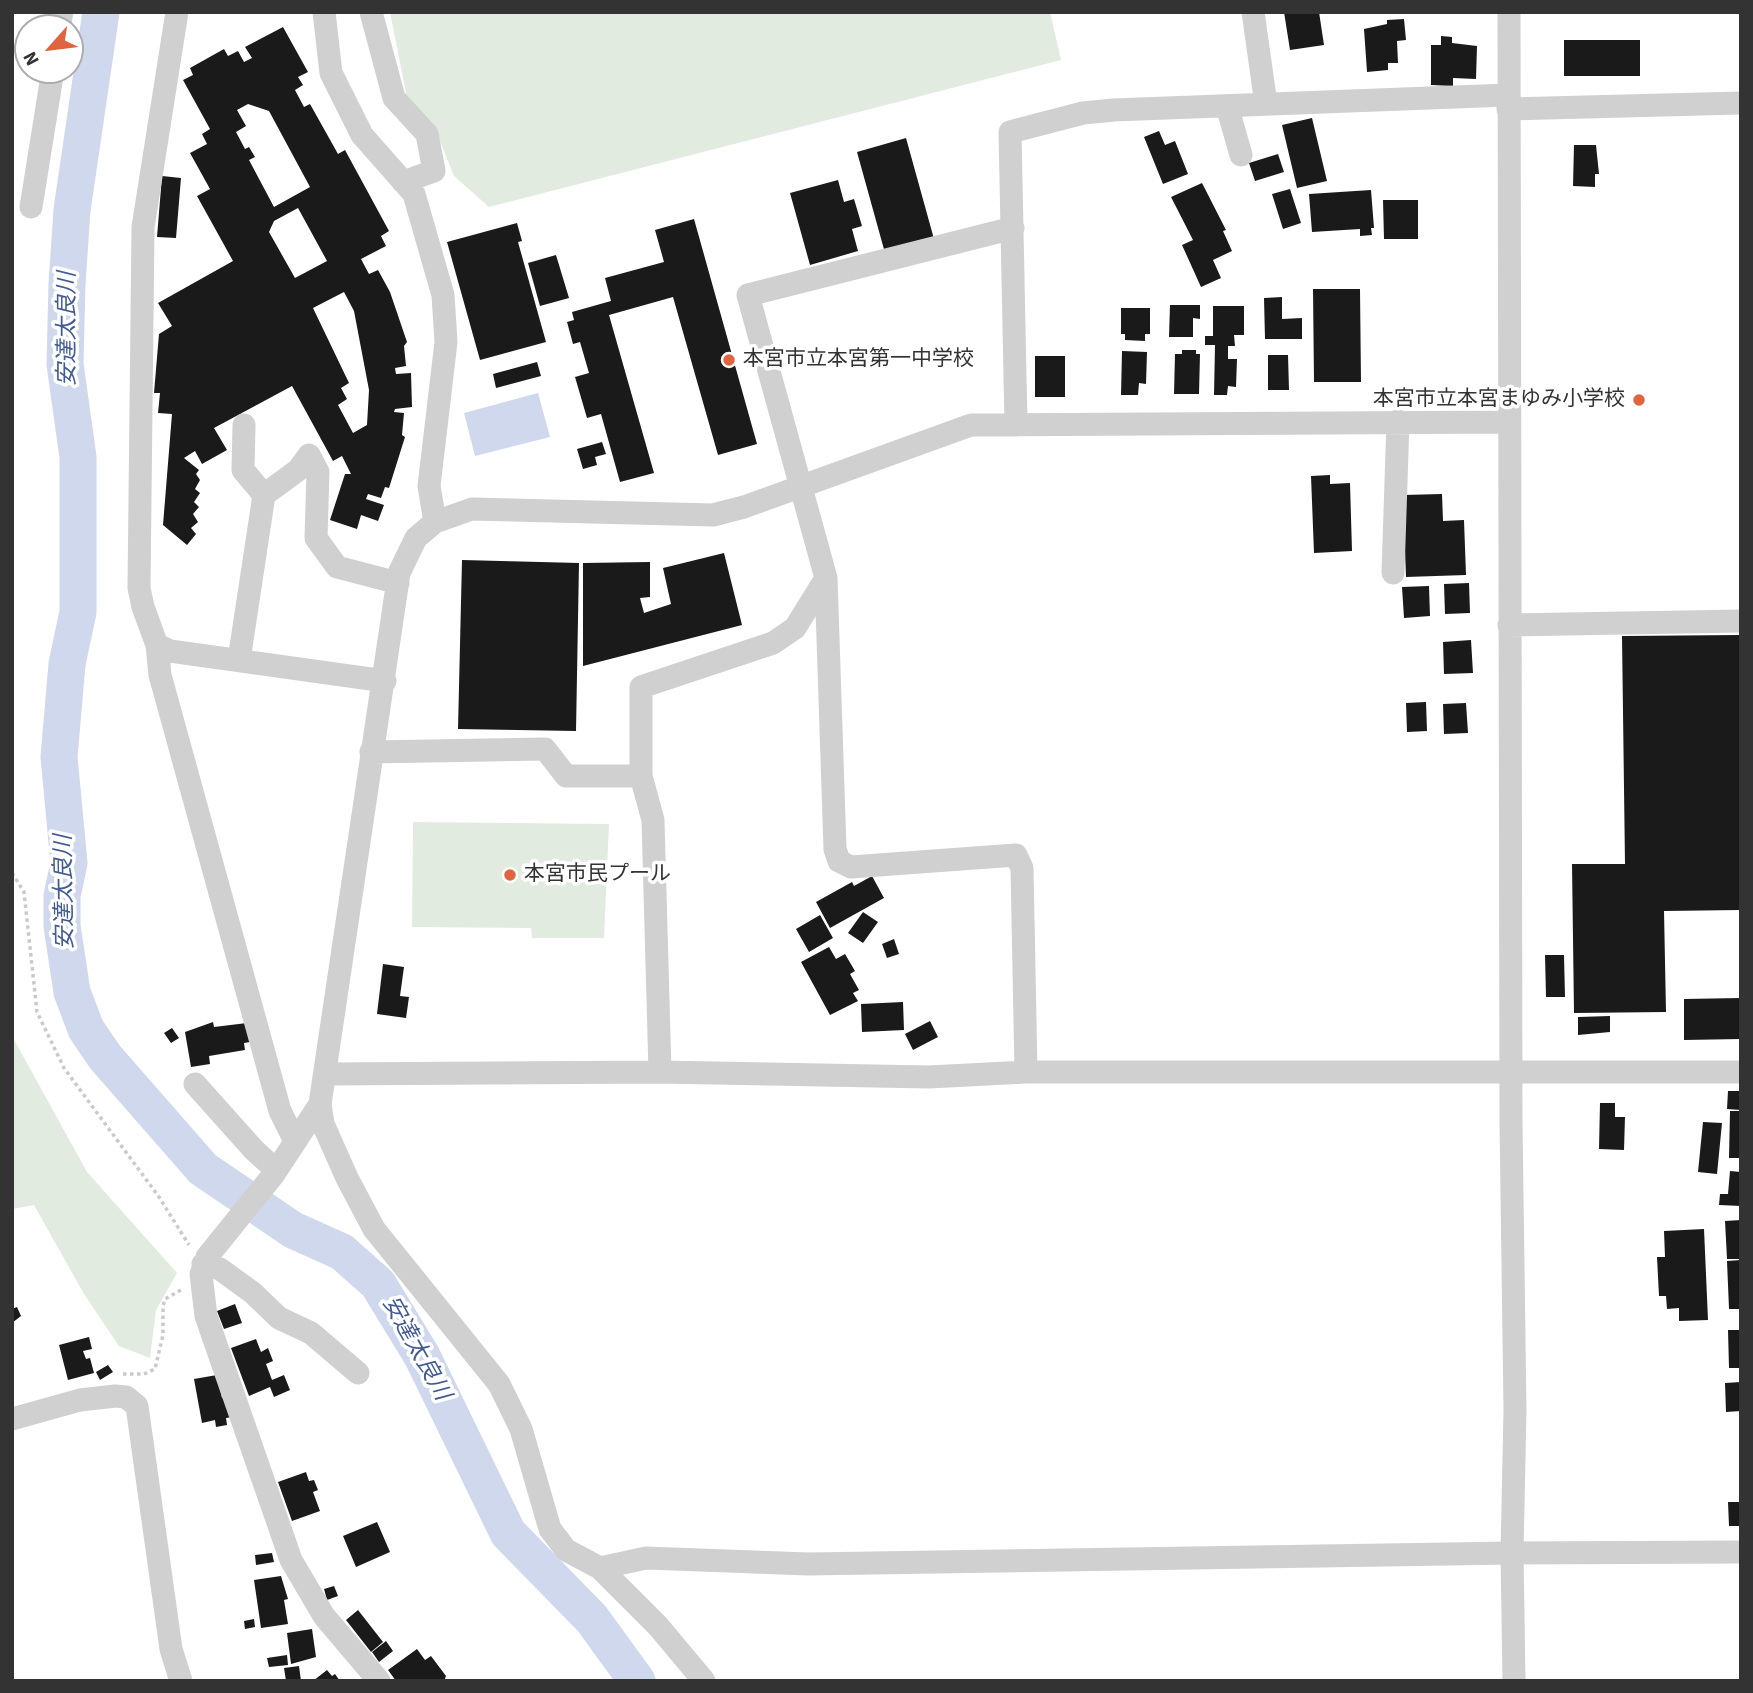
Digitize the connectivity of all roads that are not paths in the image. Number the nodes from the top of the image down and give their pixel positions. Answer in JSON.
{"nodes":[{"id":1,"x":177,"y":12,"type":"edge"},
{"id":2,"x":324,"y":12,"type":"edge"},
{"id":3,"x":371,"y":12,"type":"edge"},
{"id":4,"x":1252,"y":12,"type":"edge"},
{"id":5,"x":1509,"y":12,"type":"edge"},
{"id":6,"x":51,"y":84,"type":"edge"},
{"id":7,"x":1508,"y":102,"type":"junction"},
{"id":8,"x":1741,"y":103,"type":"edge"},
{"id":9,"x":1266,"y":104,"type":"junction"},
{"id":10,"x":1227,"y":106,"type":"junction"},
{"id":11,"x":1241,"y":155,"type":"dead end"},
{"id":12,"x":402,"y":182,"type":"junction"},
{"id":13,"x":31,"y":207,"type":"dead end"},
{"id":14,"x":1013,"y":228,"type":"junction"},
{"id":15,"x":1398,"y":421,"type":"junction"},
{"id":16,"x":1508,"y":422,"type":"junction"},
{"id":17,"x":244,"y":425,"type":"dead end"},
{"id":18,"x":1016,"y":425,"type":"junction"},
{"id":19,"x":801,"y":486,"type":"junction"},
{"id":20,"x":264,"y":495,"type":"junction"},
{"id":21,"x":435,"y":522,"type":"junction"},
{"id":22,"x":1393,"y":573,"type":"dead end"},
{"id":23,"x":826,"y":578,"type":"junction"},
{"id":24,"x":398,"y":583,"type":"junction"},
{"id":25,"x":1741,"y":621,"type":"edge"},
{"id":26,"x":1509,"y":625,"type":"junction"},
{"id":27,"x":156,"y":645,"type":"junction"},
{"id":28,"x":239,"y":660,"type":"junction"},
{"id":29,"x":385,"y":681,"type":"junction"},
{"id":30,"x":371,"y":752,"type":"junction"},
{"id":31,"x":641,"y":776,"type":"junction"},
{"id":32,"x":1512,"y":1071,"type":"junction"},
{"id":33,"x":660,"y":1072,"type":"junction"},
{"id":34,"x":1026,"y":1072,"type":"junction"},
{"id":35,"x":1741,"y":1072,"type":"edge"},
{"id":36,"x":325,"y":1074,"type":"junction"},
{"id":37,"x":195,"y":1084,"type":"dead end"},
{"id":38,"x":320,"y":1104,"type":"junction"},
{"id":39,"x":295,"y":1140,"type":"junction"},
{"id":40,"x":275,"y":1172,"type":"junction"},
{"id":41,"x":204,"y":1265,"type":"junction"},
{"id":42,"x":358,"y":1374,"type":"dead end"},
{"id":43,"x":12,"y":1419,"type":"edge"},
{"id":44,"x":1741,"y":1552,"type":"edge"},
{"id":45,"x":1512,"y":1553,"type":"junction"},
{"id":46,"x":600,"y":1568,"type":"junction"},
{"id":47,"x":181,"y":1681,"type":"edge"},
{"id":48,"x":379,"y":1681,"type":"edge"},
{"id":49,"x":704,"y":1681,"type":"edge"},
{"id":50,"x":1514,"y":1681,"type":"edge"}],
"edges":[{"from":1,"to":27,"type":"street"},
{"from":2,"to":12,"type":"street"},
{"from":3,"to":12,"type":"street"},
{"from":4,"to":9,"type":"street"},
{"from":5,"to":7,"type":"street"},
{"from":6,"to":13,"type":"street"},
{"from":7,"to":8,"type":"street"},
{"from":7,"to":9,"type":"street"},
{"from":7,"to":16,"type":"street"},
{"from":9,"to":10,"type":"street"},
{"from":10,"to":11,"type":"street"},
{"from":10,"to":14,"type":"street"},
{"from":12,"to":21,"type":"street"},
{"from":14,"to":18,"type":"street"},
{"from":14,"to":19,"type":"street"},
{"from":15,"to":16,"type":"street"},
{"from":15,"to":18,"type":"street"},
{"from":15,"to":22,"type":"street"},
{"from":16,"to":26,"type":"street"},
{"from":17,"to":20,"type":"street"},
{"from":18,"to":19,"type":"street"},
{"from":19,"to":21,"type":"street"},
{"from":19,"to":23,"type":"street"},
{"from":20,"to":24,"type":"street"},
{"from":20,"to":28,"type":"street"},
{"from":21,"to":24,"type":"street"},
{"from":23,"to":31,"type":"street"},
{"from":23,"to":34,"type":"street"},
{"from":24,"to":29,"type":"street"},
{"from":25,"to":26,"type":"street"},
{"from":26,"to":32,"type":"street"},
{"from":27,"to":28,"type":"street"},
{"from":27,"to":39,"type":"street"},
{"from":28,"to":29,"type":"street"},
{"from":29,"to":30,"type":"street"},
{"from":30,"to":31,"type":"street"},
{"from":30,"to":36,"type":"street"},
{"from":31,"to":33,"type":"street"},
{"from":32,"to":34,"type":"street"},
{"from":32,"to":35,"type":"street"},
{"from":32,"to":45,"type":"street"},
{"from":33,"to":34,"type":"street"},
{"from":33,"to":36,"type":"street"},
{"from":36,"to":38,"type":"street"},
{"from":37,"to":40,"type":"street"},
{"from":38,"to":39,"type":"street"},
{"from":38,"to":46,"type":"street"},
{"from":39,"to":40,"type":"street"},
{"from":40,"to":41,"type":"street"},
{"from":41,"to":42,"type":"street"},
{"from":41,"to":48,"type":"street"},
{"from":43,"to":47,"type":"street"},
{"from":44,"to":45,"type":"street"},
{"from":45,"to":46,"type":"street"},
{"from":45,"to":50,"type":"street"},
{"from":46,"to":49,"type":"street"}]}
